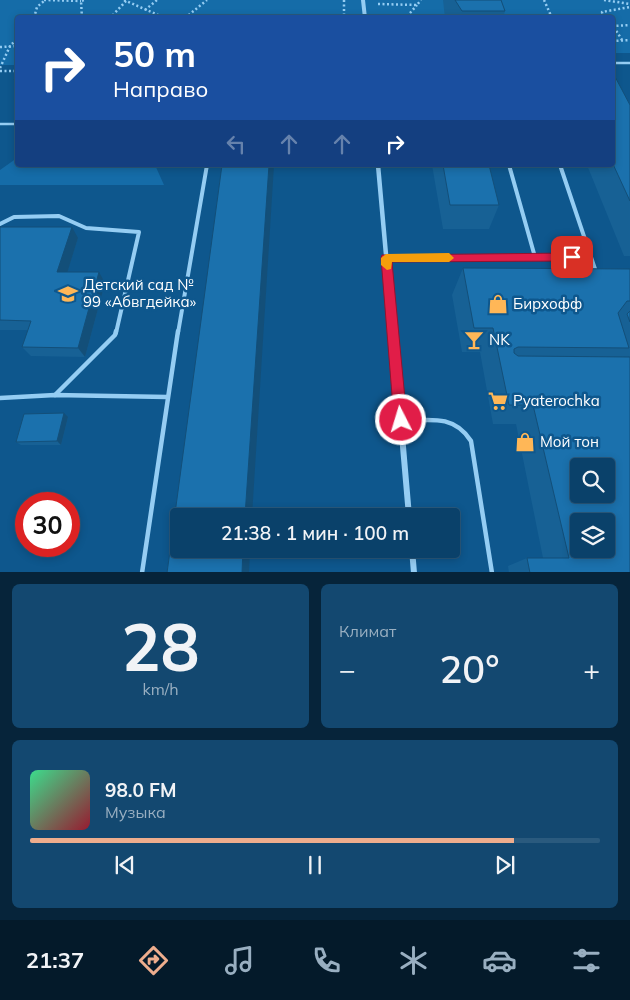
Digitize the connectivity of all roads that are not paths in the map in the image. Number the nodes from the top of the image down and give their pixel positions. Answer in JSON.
{"nodes":[{"id":1,"x":363,"y":0,"type":"edge"},
{"id":2,"x":364,"y":15,"type":"edge"},
{"id":3,"x":615,"y":63,"type":"edge"},
{"id":4,"x":630,"y":63,"type":"edge"},
{"id":5,"x":0,"y":124,"type":"edge"},
{"id":6,"x":15,"y":124,"type":"edge"},
{"id":7,"x":207,"y":167,"type":"edge"},
{"id":8,"x":378,"y":167,"type":"edge"},
{"id":9,"x":510,"y":167,"type":"edge"},
{"id":10,"x":561,"y":167,"type":"edge"},
{"id":11,"x":0,"y":224,"type":"edge"},
{"id":12,"x":535,"y":257,"type":"junction"},
{"id":13,"x":590,"y":257,"type":"junction"},
{"id":14,"x":386,"y":258,"type":"junction"},
{"id":15,"x":599,"y":277,"type":"edge"},
{"id":16,"x":55,"y":395,"type":"junction"},
{"id":17,"x":167,"y":397,"type":"junction"},
{"id":18,"x":0,"y":398,"type":"edge"},
{"id":19,"x":401,"y":420,"type":"junction"},
{"id":20,"x":408,"y":508,"type":"edge"},
{"id":21,"x":413,"y":558,"type":"edge"},
{"id":22,"x":142,"y":572,"type":"edge"},
{"id":23,"x":414,"y":572,"type":"edge"},
{"id":24,"x":492,"y":572,"type":"edge"}],
"edges":[{"from":1,"to":2,"type":"street"},
{"from":3,"to":4,"type":"lane"},
{"from":5,"to":6,"type":"lane"},
{"from":7,"to":17,"type":"lane"},
{"from":8,"to":14,"type":"street"},
{"from":9,"to":12,"type":"lane"},
{"from":10,"to":13,"type":"lane"},
{"from":11,"to":16,"type":"lane"},
{"from":12,"to":13,"type":"lane"},
{"from":12,"to":14,"type":"lane"},
{"from":13,"to":15,"type":"lane"},
{"from":14,"to":19,"type":"street"},
{"from":16,"to":17,"type":"lane"},
{"from":16,"to":18,"type":"lane"},
{"from":17,"to":22,"type":"lane"},
{"from":19,"to":20,"type":"street"},
{"from":19,"to":24,"type":"lane"},
{"from":21,"to":23,"type":"street"}]}
